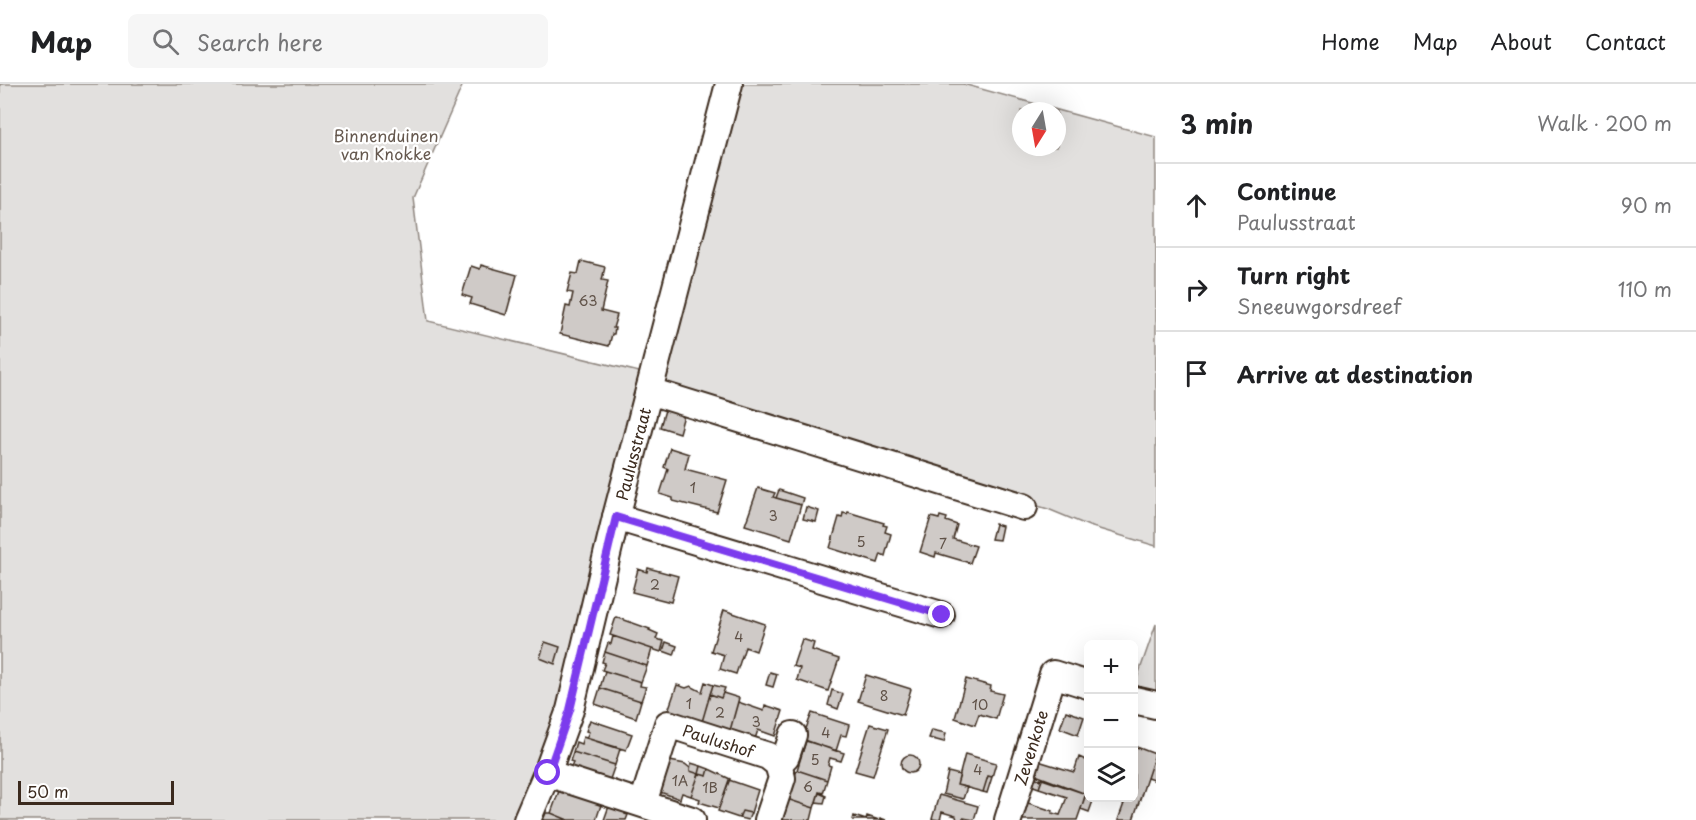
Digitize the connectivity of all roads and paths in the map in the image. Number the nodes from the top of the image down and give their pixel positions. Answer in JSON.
{"nodes":[{"id":1,"x":729,"y":84,"type":"edge"},
{"id":2,"x":649,"y":391,"type":"junction"},
{"id":3,"x":1024,"y":507,"type":"dead end"},
{"id":4,"x":616,"y":517,"type":"junction"},
{"id":5,"x":942,"y":615,"type":"dead end"},
{"id":6,"x":1084,"y":684,"type":"edge"},
{"id":7,"x":1138,"y":701,"type":"edge"},
{"id":8,"x":1156,"y":705,"type":"edge"},
{"id":9,"x":793,"y":735,"type":"dead end"},
{"id":10,"x":778,"y":764,"type":"junction"},
{"id":11,"x":548,"y":773,"type":"junction"},
{"id":12,"x":643,"y":803,"type":"junction"},
{"id":13,"x":527,"y":820,"type":"edge"},
{"id":14,"x":692,"y":820,"type":"edge"},
{"id":15,"x":768,"y":820,"type":"edge"},
{"id":16,"x":1008,"y":820,"type":"edge"}],
"edges":[{"from":1,"to":2,"type":"street","name":"Paulusstraat"},
{"from":2,"to":3,"type":"street"},
{"from":2,"to":4,"type":"street","name":"Paulusstraat"},
{"from":4,"to":5,"type":"street"},
{"from":4,"to":11,"type":"street","name":"Paulusstraat"},
{"from":6,"to":16,"type":"street","name":"Zevenkote"},
{"from":7,"to":8,"type":"street"},
{"from":9,"to":10,"type":"street"},
{"from":10,"to":12,"type":"street","name":"Paulushof"},
{"from":10,"to":15,"type":"street"},
{"from":11,"to":12,"type":"street"},
{"from":11,"to":13,"type":"street","name":"Paulusstraat"},
{"from":12,"to":14,"type":"street"}]}
